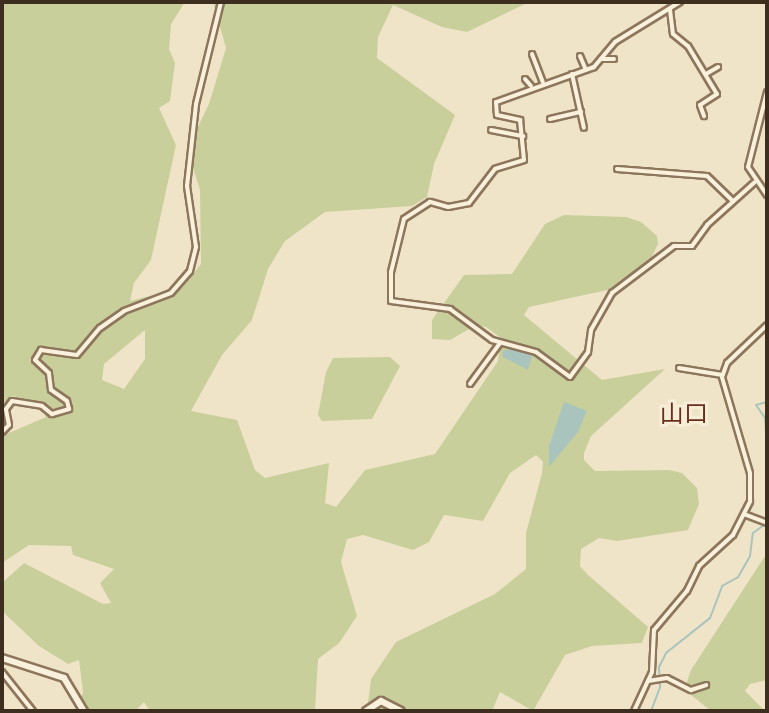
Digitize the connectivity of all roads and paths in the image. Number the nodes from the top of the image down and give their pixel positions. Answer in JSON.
{"nodes":[{"id":1,"x":221,"y":2,"type":"edge"},
{"id":2,"x":680,"y":2,"type":"edge"},
{"id":3,"x":670,"y":10,"type":"junction"},
{"id":4,"x":532,"y":54,"type":"dead end"},
{"id":5,"x":580,"y":56,"type":"dead end"},
{"id":6,"x":601,"y":59,"type":"junction"},
{"id":7,"x":614,"y":59,"type":"dead end"},
{"id":8,"x":718,"y":67,"type":"dead end"},
{"id":9,"x":586,"y":70,"type":"junction"},
{"id":10,"x":572,"y":74,"type":"junction"},
{"id":11,"x":706,"y":74,"type":"junction"},
{"id":12,"x":525,"y":79,"type":"dead end"},
{"id":13,"x":543,"y":82,"type":"junction"},
{"id":14,"x":531,"y":86,"type":"junction"},
{"id":15,"x":767,"y":92,"type":"edge"},
{"id":16,"x":581,"y":112,"type":"junction"},
{"id":17,"x":704,"y":116,"type":"dead end"},
{"id":18,"x":550,"y":119,"type":"dead end"},
{"id":19,"x":584,"y":128,"type":"dead end"},
{"id":20,"x":491,"y":130,"type":"dead end"},
{"id":21,"x":523,"y":136,"type":"junction"},
{"id":22,"x":617,"y":169,"type":"dead end"},
{"id":23,"x":755,"y":182,"type":"junction"},
{"id":24,"x":767,"y":195,"type":"edge"},
{"id":25,"x":733,"y":201,"type":"junction"},
{"id":26,"x":767,"y":325,"type":"edge"},
{"id":27,"x":500,"y":343,"type":"junction"},
{"id":28,"x":679,"y":368,"type":"dead end"},
{"id":29,"x":722,"y":375,"type":"junction"},
{"id":30,"x":470,"y":384,"type":"dead end"},
{"id":31,"x":2,"y":432,"type":"edge"},
{"id":32,"x":744,"y":514,"type":"junction"},
{"id":33,"x":767,"y":523,"type":"edge"},
{"id":34,"x":2,"y":658,"type":"edge"},
{"id":35,"x":2,"y":672,"type":"edge"},
{"id":36,"x":648,"y":681,"type":"junction"},
{"id":37,"x":706,"y":685,"type":"dead end"},
{"id":38,"x":33,"y":711,"type":"edge"},
{"id":39,"x":84,"y":711,"type":"edge"},
{"id":40,"x":366,"y":711,"type":"edge"},
{"id":41,"x":401,"y":711,"type":"edge"},
{"id":42,"x":634,"y":711,"type":"edge"}],
"edges":[{"from":1,"to":31,"type":"street"},
{"from":2,"to":3,"type":"street"},
{"from":3,"to":6,"type":"street"},
{"from":3,"to":11,"type":"street"},
{"from":4,"to":13,"type":"street"},
{"from":5,"to":9,"type":"street"},
{"from":6,"to":7,"type":"street"},
{"from":6,"to":9,"type":"street"},
{"from":8,"to":11,"type":"street"},
{"from":9,"to":10,"type":"street"},
{"from":10,"to":13,"type":"street"},
{"from":10,"to":16,"type":"street"},
{"from":11,"to":17,"type":"street"},
{"from":12,"to":14,"type":"street"},
{"from":13,"to":14,"type":"street"},
{"from":14,"to":21,"type":"street"},
{"from":15,"to":23,"type":"street"},
{"from":16,"to":18,"type":"street"},
{"from":16,"to":19,"type":"street"},
{"from":20,"to":21,"type":"street"},
{"from":21,"to":27,"type":"street"},
{"from":22,"to":25,"type":"street"},
{"from":23,"to":24,"type":"street"},
{"from":23,"to":25,"type":"street"},
{"from":25,"to":27,"type":"street"},
{"from":26,"to":29,"type":"street"},
{"from":27,"to":30,"type":"street"},
{"from":28,"to":29,"type":"street"},
{"from":29,"to":32,"type":"street"},
{"from":32,"to":33,"type":"street"},
{"from":32,"to":36,"type":"street"},
{"from":34,"to":39,"type":"main road"},
{"from":35,"to":38,"type":"street"},
{"from":36,"to":37,"type":"street"},
{"from":36,"to":42,"type":"street"},
{"from":40,"to":41,"type":"main road"}]}
